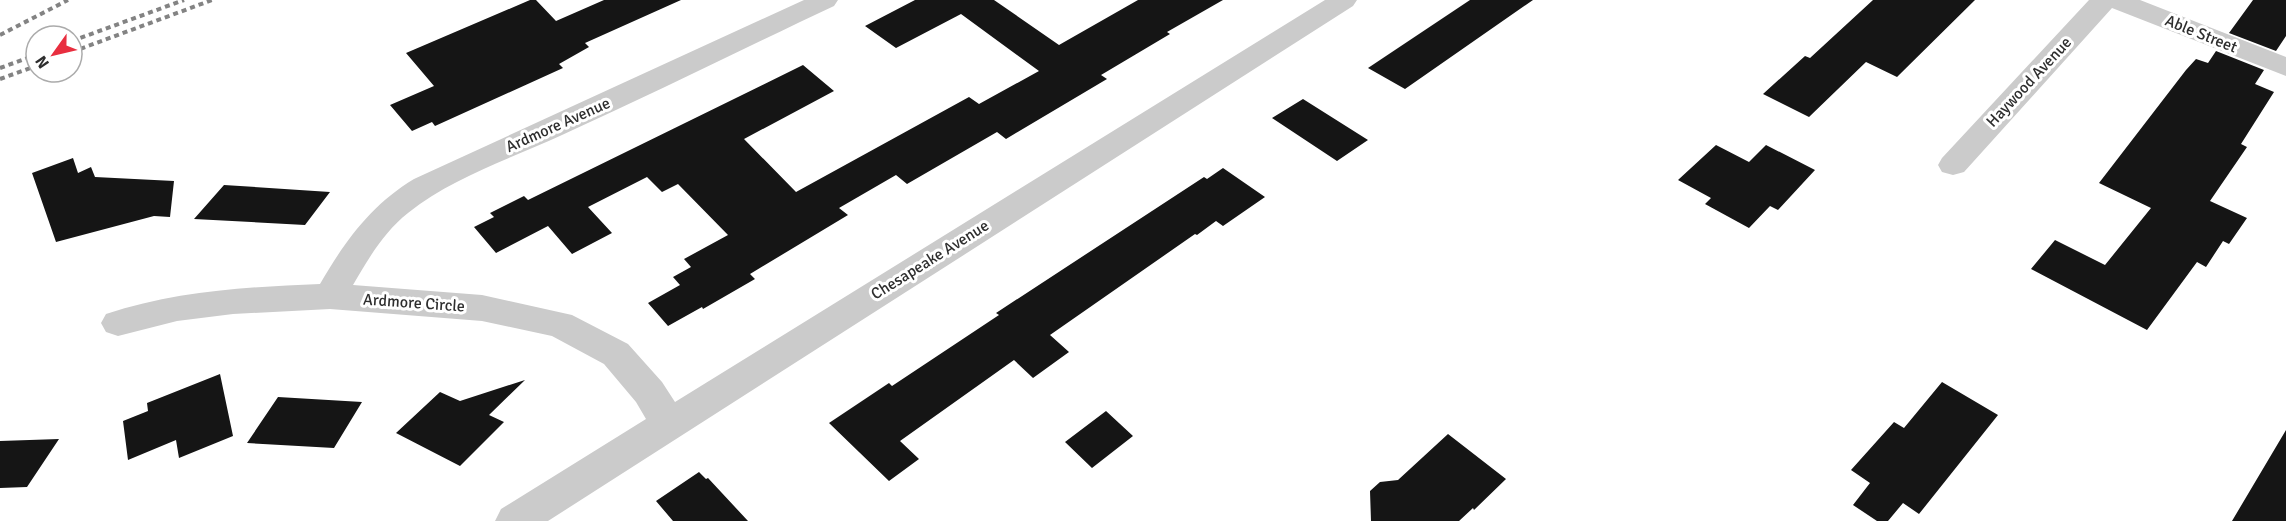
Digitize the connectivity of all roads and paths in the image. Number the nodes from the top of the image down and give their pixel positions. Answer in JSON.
{"nodes":[{"id":1,"x":825,"y":0,"type":"edge"},
{"id":2,"x":1344,"y":0,"type":"edge"},
{"id":3,"x":2104,"y":0,"type":"edge"},
{"id":4,"x":2116,"y":0,"type":"edge"},
{"id":5,"x":2286,"y":67,"type":"edge"},
{"id":6,"x":1953,"y":165,"type":"dead end"},
{"id":7,"x":330,"y":296,"type":"junction"},
{"id":8,"x":118,"y":323,"type":"dead end"},
{"id":9,"x":669,"y":424,"type":"junction"},
{"id":10,"x":515,"y":521,"type":"edge"}],
"edges":[{"from":1,"to":7,"type":"street","name":"Ardmore Avenue"},
{"from":2,"to":9,"type":"street","name":"Chesapeake Avenue"},
{"from":3,"to":6,"type":"street","name":"Haywood Avenue"},
{"from":4,"to":5,"type":"street","name":"Able Street"},
{"from":7,"to":8,"type":"street","name":"Ardmore Circle"},
{"from":7,"to":9,"type":"street","name":"Ardmore Circle"},
{"from":9,"to":10,"type":"street","name":"Chesapeake Avenue"}]}
